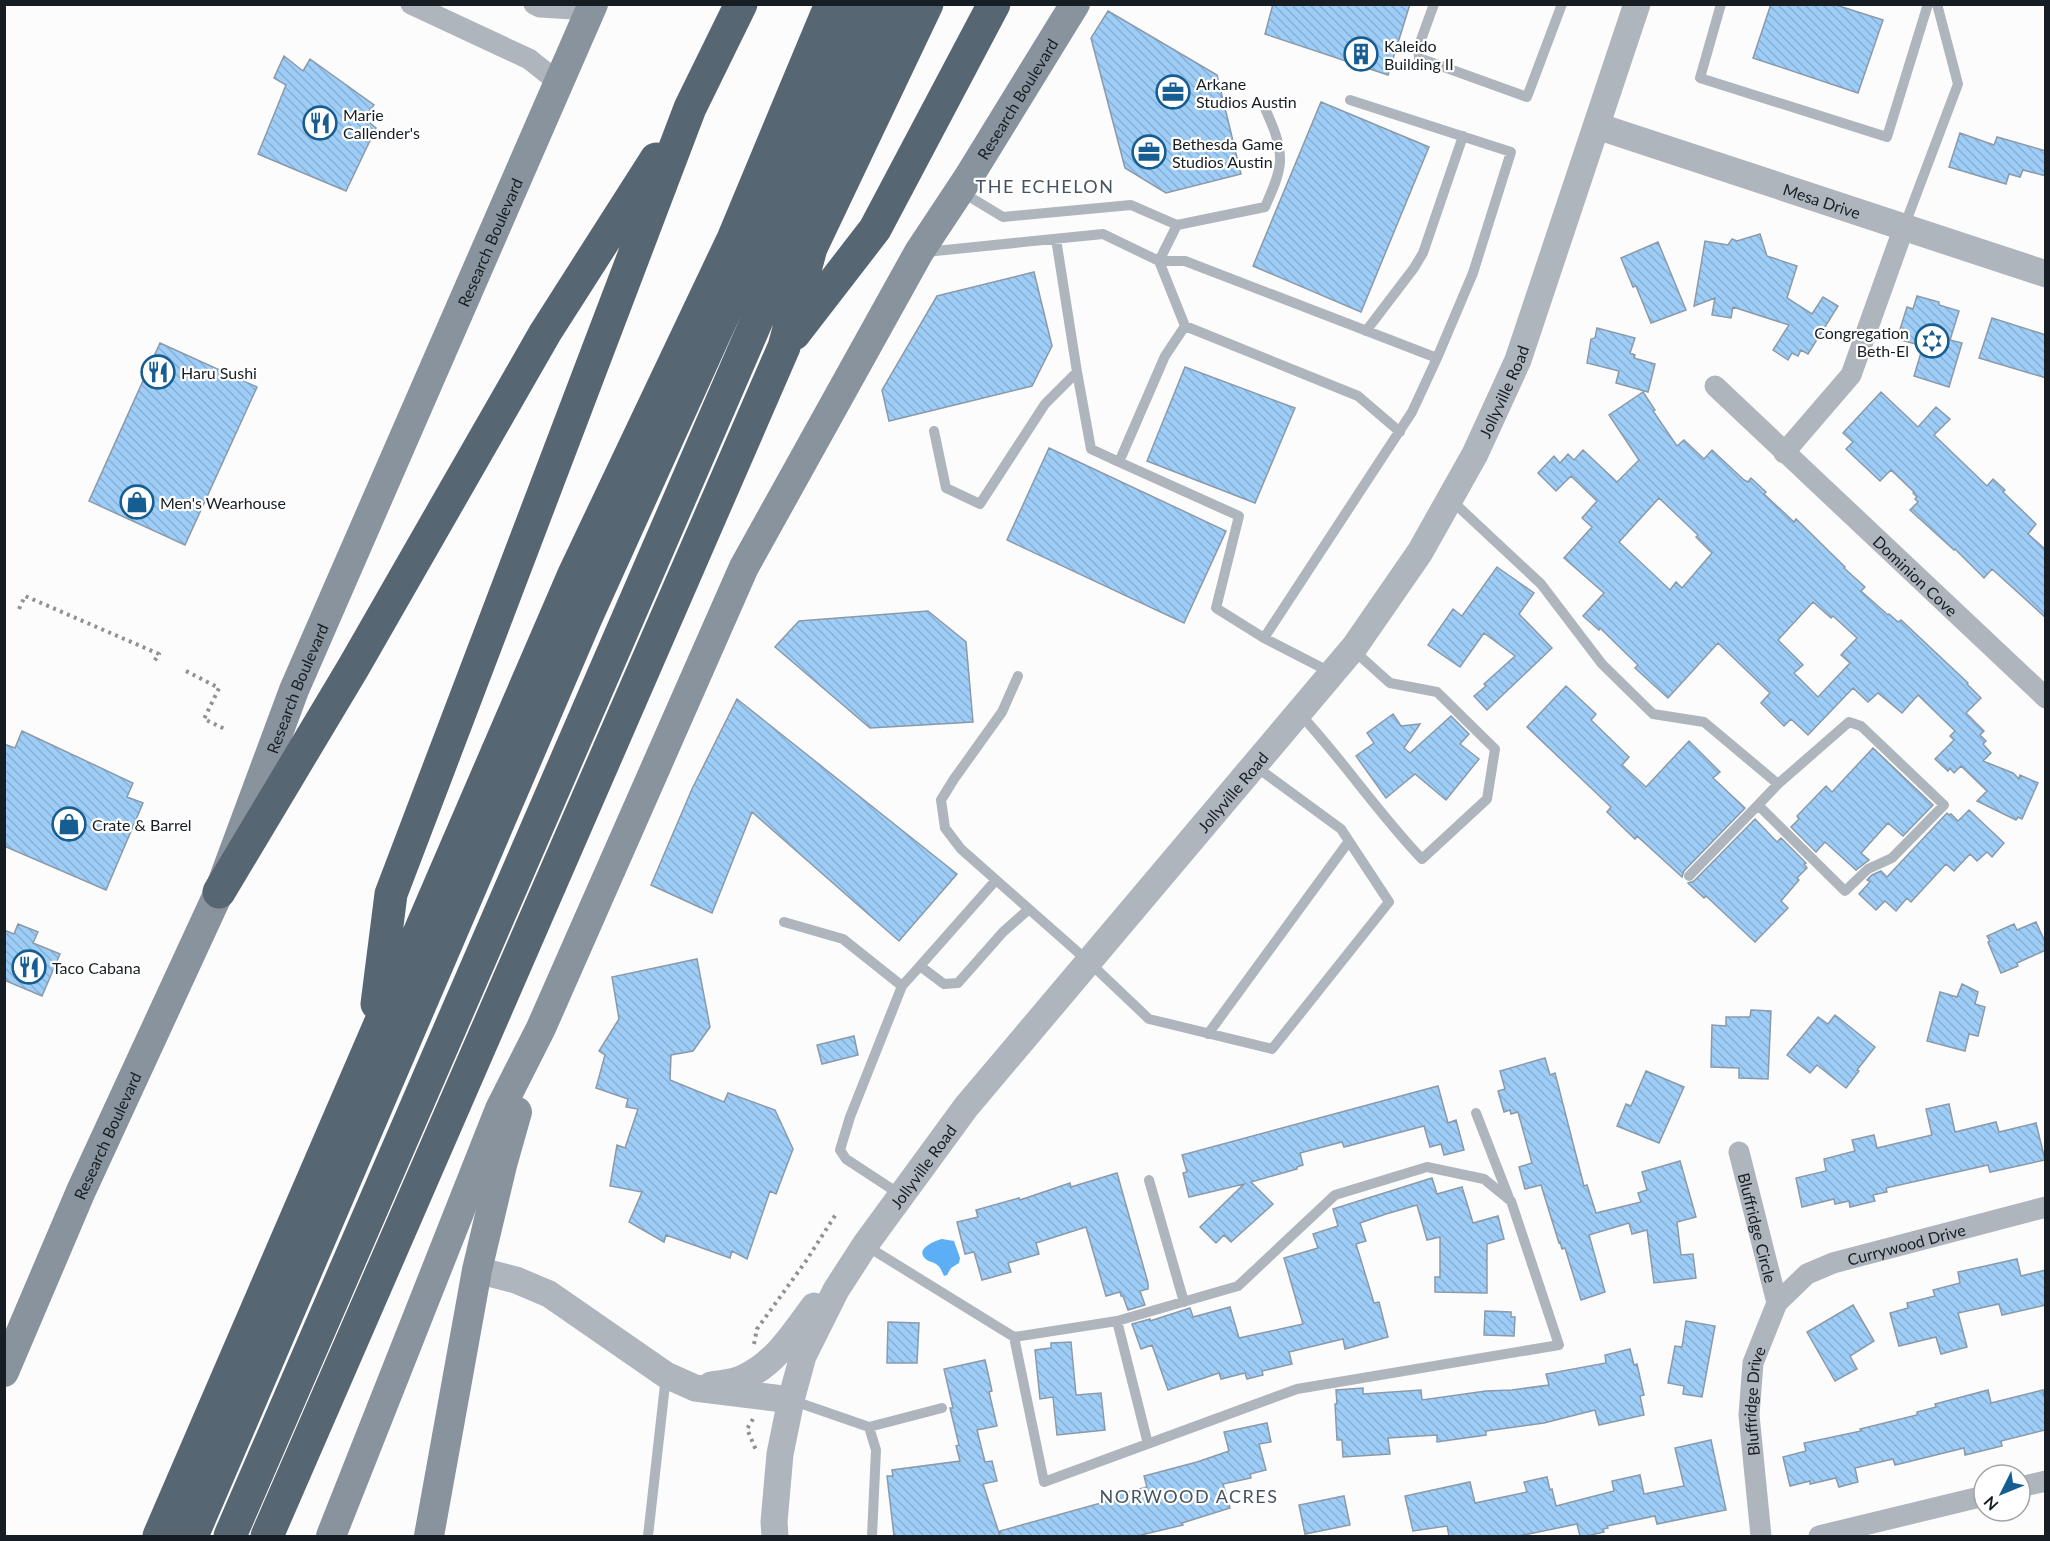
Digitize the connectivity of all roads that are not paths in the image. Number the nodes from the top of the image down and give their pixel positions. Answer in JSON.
{"nodes":[{"id":1,"x":411,"y":4,"type":"edge"},
{"id":2,"x":534,"y":4,"type":"edge"},
{"id":3,"x":741,"y":4,"type":"edge"},
{"id":4,"x":831,"y":4,"type":"edge"},
{"id":5,"x":864,"y":4,"type":"edge"},
{"id":6,"x":894,"y":4,"type":"edge"},
{"id":7,"x":927,"y":4,"type":"edge"},
{"id":8,"x":994,"y":4,"type":"edge"},
{"id":9,"x":1075,"y":4,"type":"edge"},
{"id":10,"x":1434,"y":4,"type":"edge"},
{"id":11,"x":1562,"y":4,"type":"edge"},
{"id":12,"x":1636,"y":4,"type":"edge"},
{"id":13,"x":1721,"y":4,"type":"edge"},
{"id":14,"x":1928,"y":4,"type":"edge"},
{"id":15,"x":1937,"y":4,"type":"edge"},
{"id":16,"x":591,"y":7,"type":"edge"},
{"id":17,"x":558,"y":82,"type":"junction"},
{"id":18,"x":1350,"y":100,"type":"dead end"},
{"id":19,"x":1263,"y":104,"type":"dead end"},
{"id":20,"x":690,"y":108,"type":"junction"},
{"id":21,"x":1597,"y":126,"type":"junction"},
{"id":22,"x":1463,"y":136,"type":"junction"},
{"id":23,"x":960,"y":191,"type":"junction"},
{"id":24,"x":1177,"y":225,"type":"junction"},
{"id":25,"x":1904,"y":227,"type":"junction"},
{"id":26,"x":1056,"y":239,"type":"junction"},
{"id":27,"x":919,"y":252,"type":"junction"},
{"id":28,"x":1159,"y":261,"type":"junction"},
{"id":29,"x":2046,"y":274,"type":"edge"},
{"id":30,"x":1185,"y":326,"type":"junction"},
{"id":31,"x":1366,"y":331,"type":"junction"},
{"id":32,"x":784,"y":347,"type":"junction"},
{"id":33,"x":1437,"y":358,"type":"junction"},
{"id":34,"x":1077,"y":372,"type":"junction"},
{"id":35,"x":1715,"y":386,"type":"dead end"},
{"id":36,"x":934,"y":431,"type":"dead end"},
{"id":37,"x":1400,"y":432,"type":"junction"},
{"id":38,"x":1784,"y":453,"type":"junction"},
{"id":39,"x":1119,"y":462,"type":"junction"},
{"id":40,"x":1450,"y":499,"type":"junction"},
{"id":41,"x":1264,"y":638,"type":"junction"},
{"id":42,"x":1352,"y":649,"type":"junction"},
{"id":43,"x":1332,"y":673,"type":"junction"},
{"id":44,"x":1018,"y":676,"type":"dead end"},
{"id":45,"x":2046,"y":698,"type":"edge"},
{"id":46,"x":1299,"y":713,"type":"junction"},
{"id":47,"x":1255,"y":765,"type":"junction"},
{"id":48,"x":1778,"y":784,"type":"junction"},
{"id":49,"x":1758,"y":805,"type":"junction"},
{"id":50,"x":1348,"y":841,"type":"junction"},
{"id":51,"x":1689,"y":876,"type":"dead end"},
{"id":52,"x":996,"y":880,"type":"junction"},
{"id":53,"x":219,"y":892,"type":"junction"},
{"id":54,"x":1029,"y":909,"type":"junction"},
{"id":55,"x":784,"y":922,"type":"dead end"},
{"id":56,"x":1089,"y":962,"type":"junction"},
{"id":57,"x":920,"y":966,"type":"junction"},
{"id":58,"x":902,"y":986,"type":"junction"},
{"id":59,"x":541,"y":1028,"type":"junction"},
{"id":60,"x":1208,"y":1034,"type":"junction"},
{"id":61,"x":373,"y":1041,"type":"junction"},
{"id":62,"x":1476,"y":1113,"type":"dead end"},
{"id":63,"x":1739,"y":1152,"type":"dead end"},
{"id":64,"x":1149,"y":1179,"type":"dead end"},
{"id":65,"x":902,"y":1196,"type":"junction"},
{"id":66,"x":1511,"y":1201,"type":"junction"},
{"id":67,"x":2046,"y":1207,"type":"edge"},
{"id":68,"x":865,"y":1245,"type":"junction"},
{"id":69,"x":477,"y":1270,"type":"junction"},
{"id":70,"x":836,"y":1290,"type":"junction"},
{"id":71,"x":1184,"y":1302,"type":"junction"},
{"id":72,"x":1777,"y":1303,"type":"junction"},
{"id":73,"x":1117,"y":1321,"type":"junction"},
{"id":74,"x":1014,"y":1337,"type":"junction"},
{"id":75,"x":4,"y":1372,"type":"edge"},
{"id":76,"x":666,"y":1375,"type":"junction"},
{"id":77,"x":695,"y":1388,"type":"junction"},
{"id":78,"x":791,"y":1400,"type":"junction"},
{"id":79,"x":942,"y":1408,"type":"dead end"},
{"id":80,"x":869,"y":1427,"type":"junction"},
{"id":81,"x":1148,"y":1444,"type":"junction"},
{"id":82,"x":1972,"y":1499,"type":"edge"},
{"id":83,"x":159,"y":1536,"type":"edge"},
{"id":84,"x":192,"y":1536,"type":"edge"},
{"id":85,"x":230,"y":1536,"type":"edge"},
{"id":86,"x":267,"y":1536,"type":"edge"},
{"id":87,"x":331,"y":1536,"type":"edge"},
{"id":88,"x":429,"y":1536,"type":"edge"},
{"id":89,"x":648,"y":1536,"type":"edge"},
{"id":90,"x":775,"y":1536,"type":"edge"},
{"id":91,"x":872,"y":1536,"type":"edge"},
{"id":92,"x":1761,"y":1536,"type":"edge"},
{"id":93,"x":1819,"y":1536,"type":"edge"}],
"edges":[{"from":1,"to":17,"type":"street"},
{"from":2,"to":16,"type":"street"},
{"from":3,"to":20,"type":"highway"},
{"from":4,"to":61,"type":"highway"},
{"from":5,"to":84,"type":"highway"},
{"from":6,"to":85,"type":"highway"},
{"from":7,"to":32,"type":"highway"},
{"from":8,"to":32,"type":"highway"},
{"from":9,"to":23,"type":"main road","name":"Research Boulevard"},
{"from":10,"to":11,"type":"lane"},
{"from":12,"to":21,"type":"street","name":"Jollyville Road"},
{"from":13,"to":14,"type":"lane"},
{"from":15,"to":25,"type":"lane"},
{"from":16,"to":17,"type":"main road","name":"Research Boulevard"},
{"from":17,"to":53,"type":"main road","name":"Research Boulevard"},
{"from":18,"to":22,"type":"lane"},
{"from":19,"to":24,"type":"lane"},
{"from":20,"to":53,"type":"highway"},
{"from":20,"to":61,"type":"highway"},
{"from":21,"to":25,"type":"street","name":"Mesa Drive"},
{"from":21,"to":40,"type":"street","name":"Jollyville Road"},
{"from":22,"to":31,"type":"lane"},
{"from":22,"to":33,"type":"lane"},
{"from":23,"to":24,"type":"lane"},
{"from":23,"to":27,"type":"main road","name":"Research Boulevard"},
{"from":24,"to":28,"type":"lane"},
{"from":25,"to":29,"type":"street","name":"Mesa Drive"},
{"from":25,"to":38,"type":"street"},
{"from":26,"to":27,"type":"lane"},
{"from":26,"to":28,"type":"lane"},
{"from":26,"to":34,"type":"lane"},
{"from":27,"to":59,"type":"main road","name":"Research Boulevard"},
{"from":28,"to":30,"type":"lane"},
{"from":28,"to":31,"type":"lane"},
{"from":30,"to":37,"type":"lane"},
{"from":30,"to":39,"type":"lane"},
{"from":31,"to":33,"type":"lane"},
{"from":32,"to":86,"type":"highway"},
{"from":33,"to":37,"type":"lane"},
{"from":34,"to":36,"type":"lane"},
{"from":34,"to":39,"type":"lane"},
{"from":35,"to":38,"type":"street","name":"Dominion Cove"},
{"from":37,"to":41,"type":"lane"},
{"from":38,"to":45,"type":"street","name":"Dominion Cove"},
{"from":39,"to":41,"type":"lane"},
{"from":40,"to":42,"type":"street","name":"Jollyville Road"},
{"from":40,"to":48,"type":"lane"},
{"from":41,"to":43,"type":"lane"},
{"from":42,"to":43,"type":"street","name":"Jollyville Road"},
{"from":42,"to":46,"type":"lane"},
{"from":43,"to":46,"type":"street","name":"Jollyville Road"},
{"from":44,"to":52,"type":"lane"},
{"from":46,"to":47,"type":"street","name":"Jollyville Road"},
{"from":47,"to":50,"type":"lane"},
{"from":47,"to":56,"type":"street","name":"Jollyville Road"},
{"from":48,"to":49,"type":"lane"},
{"from":48,"to":49,"type":"lane"},
{"from":49,"to":51,"type":"lane"},
{"from":50,"to":60,"type":"lane"},
{"from":50,"to":60,"type":"lane"},
{"from":52,"to":54,"type":"lane"},
{"from":52,"to":57,"type":"lane"},
{"from":53,"to":75,"type":"main road","name":"Research Boulevard"},
{"from":54,"to":56,"type":"lane"},
{"from":54,"to":57,"type":"lane"},
{"from":55,"to":58,"type":"lane"},
{"from":56,"to":60,"type":"lane"},
{"from":56,"to":65,"type":"street","name":"Jollyville Road"},
{"from":57,"to":58,"type":"lane"},
{"from":58,"to":65,"type":"lane"},
{"from":59,"to":69,"type":"main road","name":"Research Boulevard"},
{"from":59,"to":87,"type":"main road","name":"Research Boulevard"},
{"from":61,"to":83,"type":"highway"},
{"from":62,"to":66,"type":"lane"},
{"from":63,"to":72,"type":"street","name":"Bluffridge Circle"},
{"from":64,"to":71,"type":"lane"},
{"from":65,"to":68,"type":"street","name":"Jollyville Road"},
{"from":66,"to":71,"type":"lane"},
{"from":66,"to":81,"type":"lane"},
{"from":67,"to":72,"type":"street","name":"Currywood Drive"},
{"from":68,"to":70,"type":"street","name":"Jollyville Road"},
{"from":68,"to":74,"type":"lane"},
{"from":69,"to":76,"type":"street"},
{"from":69,"to":88,"type":"main road","name":"Research Boulevard"},
{"from":70,"to":77,"type":"street"},
{"from":70,"to":78,"type":"street","name":"Jollyville Road"},
{"from":71,"to":73,"type":"lane"},
{"from":72,"to":92,"type":"street","name":"Bluffridge Drive"},
{"from":73,"to":74,"type":"lane"},
{"from":73,"to":81,"type":"lane"},
{"from":74,"to":81,"type":"lane"},
{"from":76,"to":77,"type":"street"},
{"from":76,"to":89,"type":"lane"},
{"from":77,"to":78,"type":"street"},
{"from":78,"to":80,"type":"lane"},
{"from":78,"to":90,"type":"street","name":"Jollyville Road"},
{"from":79,"to":80,"type":"lane"},
{"from":80,"to":91,"type":"lane"},
{"from":82,"to":93,"type":"street"}]}
